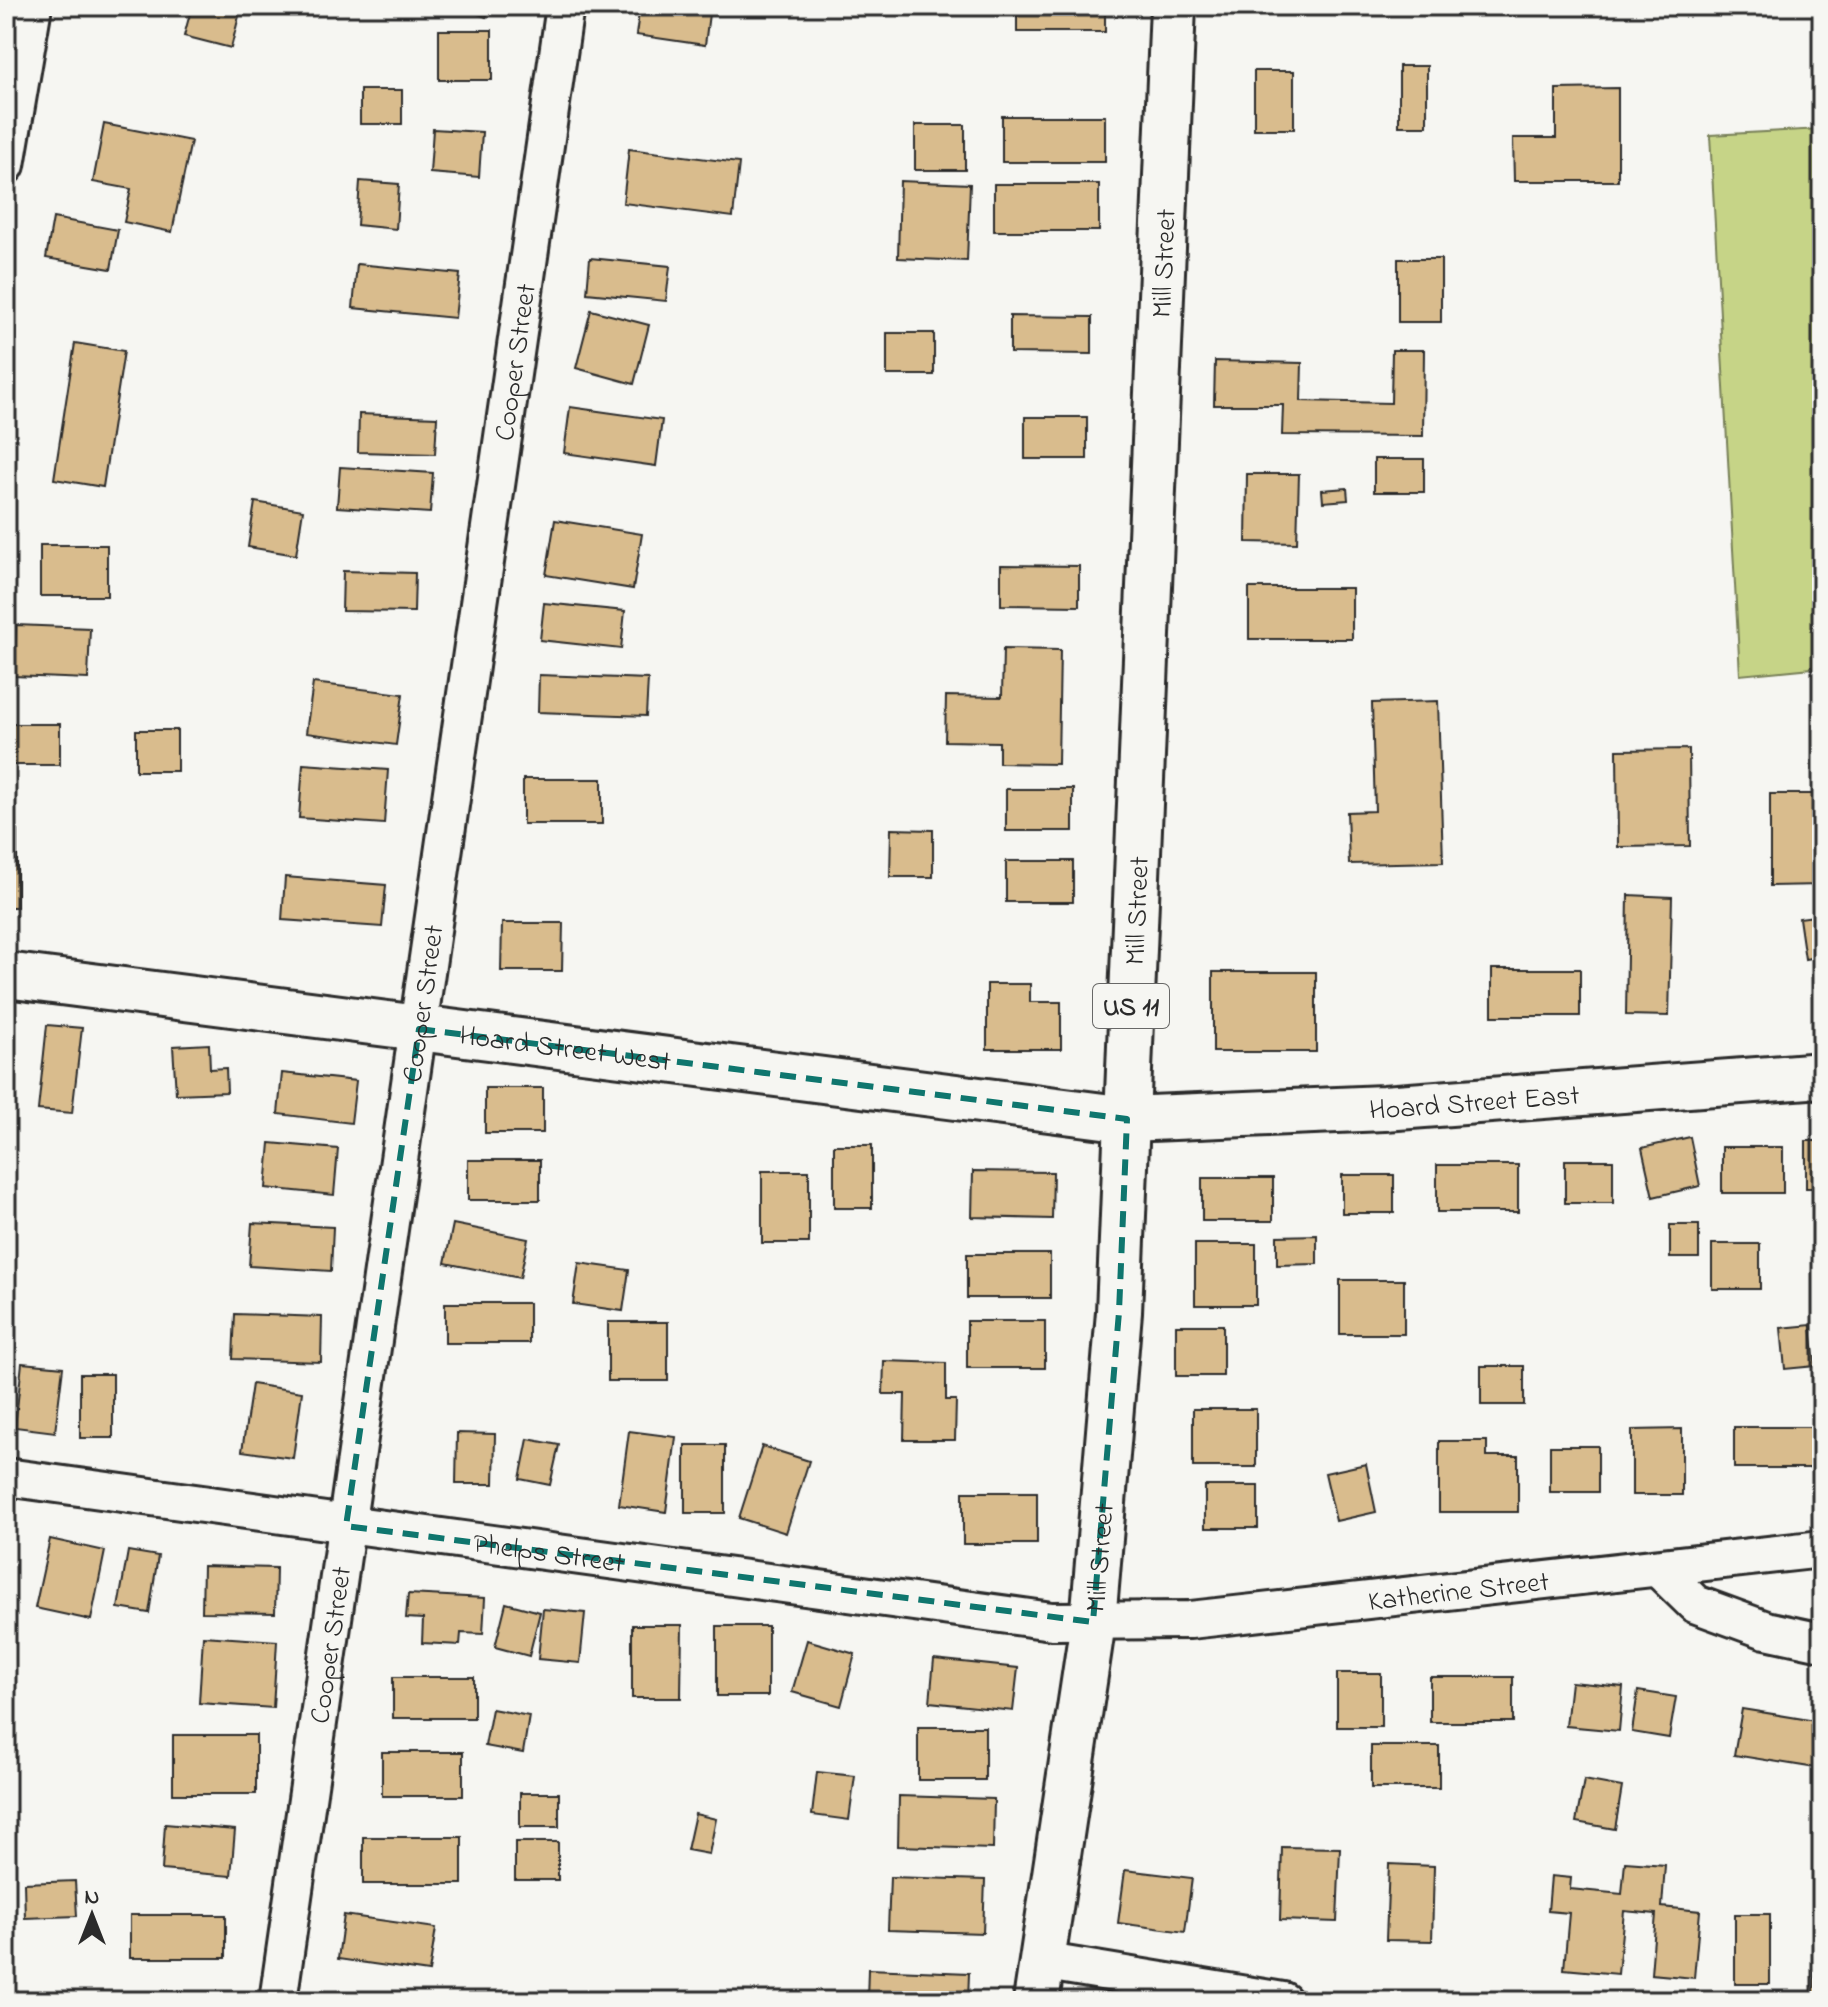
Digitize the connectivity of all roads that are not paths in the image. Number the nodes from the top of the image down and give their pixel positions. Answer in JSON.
{"nodes":[{"id":1,"x":33,"y":6,"type":"edge"},
{"id":2,"x":565,"y":6,"type":"edge"},
{"id":3,"x":1173,"y":6,"type":"edge"},
{"id":4,"x":6,"y":165,"type":"edge"},
{"id":5,"x":6,"y":975,"type":"edge"},
{"id":6,"x":419,"y":1029,"type":"junction"},
{"id":7,"x":1822,"y":1075,"type":"edge"},
{"id":8,"x":1127,"y":1119,"type":"junction"},
{"id":9,"x":6,"y":1477,"type":"edge"},
{"id":10,"x":346,"y":1526,"type":"junction"},
{"id":11,"x":1822,"y":1549,"type":"edge"},
{"id":12,"x":1659,"y":1569,"type":"junction"},
{"id":13,"x":1093,"y":1622,"type":"junction"},
{"id":14,"x":1822,"y":1642,"type":"edge"},
{"id":15,"x":1039,"y":1981,"type":"edge"},
{"id":16,"x":278,"y":2001,"type":"edge"},
{"id":17,"x":1283,"y":2001,"type":"edge"}],
"edges":[{"from":1,"to":4,"type":"street"},
{"from":2,"to":6,"type":"street","name":"Cooper Street"},
{"from":3,"to":8,"type":"main road","name":"Mill Street","number":"US 11"},
{"from":5,"to":6,"type":"main road","name":"Hoard Street West"},
{"from":6,"to":8,"type":"main road","name":"Hoard Street West"},
{"from":6,"to":10,"type":"street","name":"Cooper Street"},
{"from":7,"to":8,"type":"main road","name":"Hoard Street East"},
{"from":8,"to":13,"type":"main road","name":"Mill Street","number":"US 11"},
{"from":9,"to":10,"type":"street","name":"Phelps Street"},
{"from":10,"to":13,"type":"street","name":"Phelps Street"},
{"from":10,"to":16,"type":"street","name":"Cooper Street"},
{"from":11,"to":12,"type":"street","name":"Katherine Street"},
{"from":12,"to":13,"type":"street","name":"Katherine Street"},
{"from":12,"to":14,"type":"street"},
{"from":13,"to":15,"type":"main road","name":"Mill Street","number":"US 11"},
{"from":15,"to":17,"type":"street"}]}
